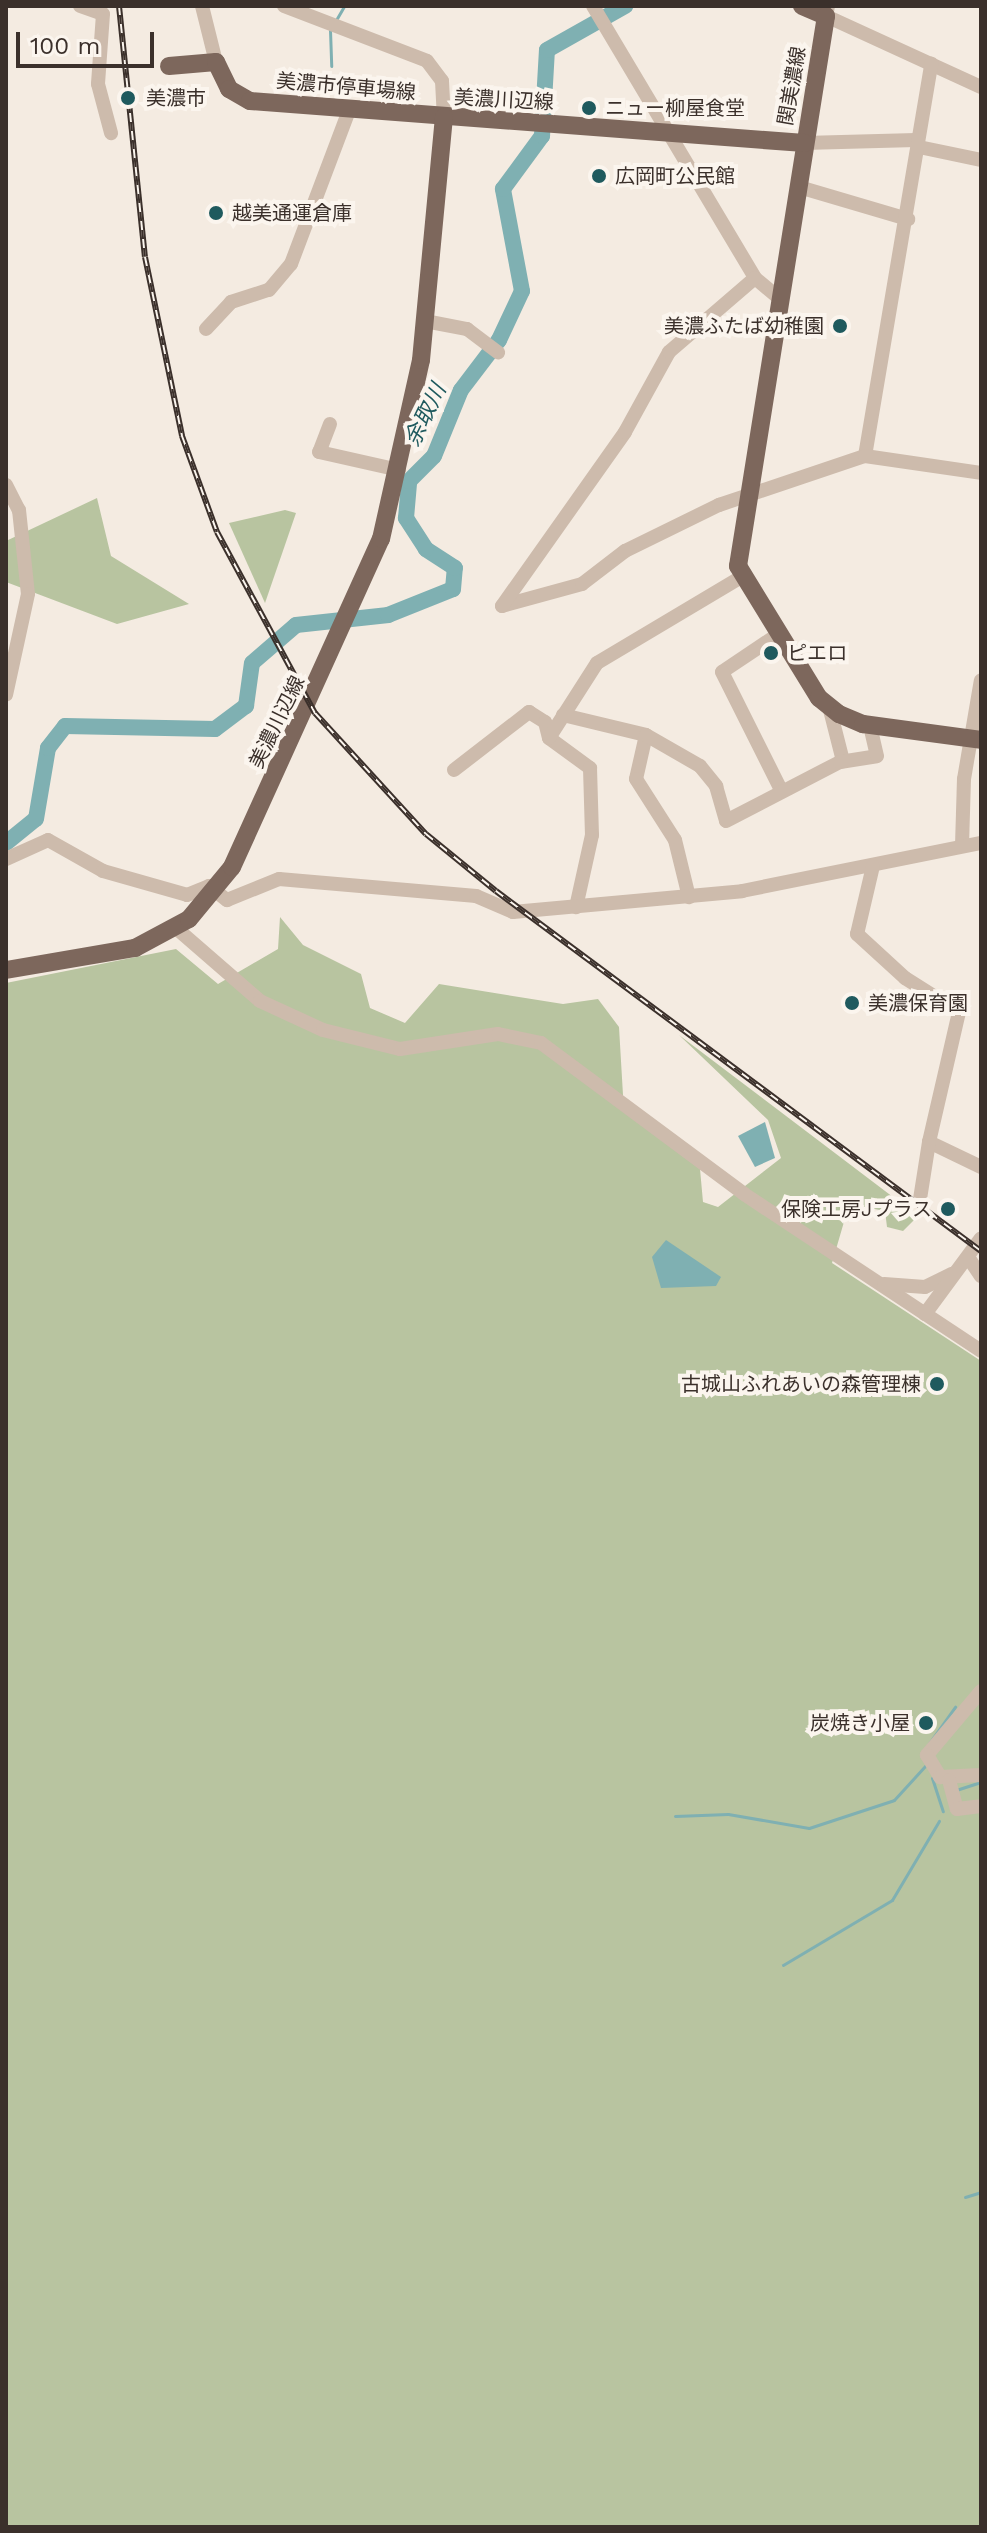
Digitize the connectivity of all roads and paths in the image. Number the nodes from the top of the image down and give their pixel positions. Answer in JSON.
{"nodes":[{"id":1,"x":80,"y":6,"type":"edge"},
{"id":2,"x":202,"y":6,"type":"edge"},
{"id":3,"x":284,"y":6,"type":"edge"},
{"id":4,"x":802,"y":6,"type":"edge"},
{"id":5,"x":827,"y":11,"type":"edge"},
{"id":6,"x":598,"y":14,"type":"edge"},
{"id":7,"x":324,"y":18,"type":"edge"},
{"id":8,"x":216,"y":62,"type":"junction"},
{"id":9,"x":931,"y":64,"type":"junction"},
{"id":10,"x":169,"y":66,"type":"dead end"},
{"id":11,"x":981,"y":87,"type":"edge"},
{"id":12,"x":350,"y":108,"type":"junction"},
{"id":13,"x":444,"y":117,"type":"junction"},
{"id":14,"x":111,"y":133,"type":"dead end"},
{"id":15,"x":671,"y":133,"type":"junction"},
{"id":16,"x":804,"y":143,"type":"junction"},
{"id":17,"x":917,"y":144,"type":"junction"},
{"id":18,"x":981,"y":160,"type":"edge"},
{"id":19,"x":799,"y":187,"type":"junction"},
{"id":20,"x":908,"y":219,"type":"junction"},
{"id":21,"x":755,"y":278,"type":"junction"},
{"id":22,"x":780,"y":299,"type":"junction"},
{"id":23,"x":425,"y":321,"type":"junction"},
{"id":24,"x":206,"y":329,"type":"dead end"},
{"id":25,"x":492,"y":347,"type":"dead end"},
{"id":26,"x":330,"y":424,"type":"dead end"},
{"id":27,"x":865,"y":456,"type":"junction"},
{"id":28,"x":399,"y":470,"type":"junction"},
{"id":29,"x":981,"y":473,"type":"edge"},
{"id":30,"x":6,"y":485,"type":"edge"},
{"id":31,"x":749,"y":492,"type":"junction"},
{"id":32,"x":741,"y":577,"type":"junction"},
{"id":33,"x":777,"y":635,"type":"junction"},
{"id":34,"x":981,"y":680,"type":"edge"},
{"id":35,"x":6,"y":695,"type":"edge"},
{"id":36,"x":829,"y":706,"type":"junction"},
{"id":37,"x":563,"y":715,"type":"junction"},
{"id":38,"x":870,"y":725,"type":"junction"},
{"id":39,"x":646,"y":735,"type":"junction"},
{"id":40,"x":549,"y":738,"type":"junction"},
{"id":41,"x":976,"y":739,"type":"edge"},
{"id":42,"x":843,"y":761,"type":"junction"},
{"id":43,"x":454,"y":770,"type":"dead end"},
{"id":44,"x":781,"y":790,"type":"junction"},
{"id":45,"x":981,"y":843,"type":"edge"},
{"id":46,"x":962,"y":846,"type":"junction"},
{"id":47,"x":6,"y":859,"type":"edge"},
{"id":48,"x":873,"y":866,"type":"junction"},
{"id":49,"x":214,"y":892,"type":"junction"},
{"id":50,"x":689,"y":897,"type":"junction"},
{"id":51,"x":576,"y":907,"type":"junction"},
{"id":52,"x":176,"y":928,"type":"junction"},
{"id":53,"x":6,"y":970,"type":"edge"},
{"id":54,"x":929,"y":1142,"type":"junction"},
{"id":55,"x":981,"y":1167,"type":"edge"},
{"id":56,"x":920,"y":1199,"type":"dead end"},
{"id":57,"x":981,"y":1238,"type":"edge"},
{"id":58,"x":968,"y":1257,"type":"junction"},
{"id":59,"x":958,"y":1270,"type":"junction"},
{"id":60,"x":981,"y":1276,"type":"edge"},
{"id":61,"x":876,"y":1282,"type":"junction"},
{"id":62,"x":925,"y":1314,"type":"junction"},
{"id":63,"x":981,"y":1351,"type":"edge"},
{"id":64,"x":981,"y":1691,"type":"edge"},
{"id":65,"x":981,"y":1775,"type":"edge"},
{"id":66,"x":949,"y":1780,"type":"junction"},
{"id":67,"x":981,"y":1806,"type":"edge"}],
"edges":[{"from":1,"to":14,"type":"street"},
{"from":2,"to":8,"type":"street"},
{"from":3,"to":7,"type":"street"},
{"from":4,"to":5,"type":"main road"},
{"from":5,"to":9,"type":"street"},
{"from":5,"to":16,"type":"main road","name":"関美濃線"},
{"from":6,"to":15,"type":"street"},
{"from":7,"to":13,"type":"street"},
{"from":8,"to":10,"type":"main road"},
{"from":8,"to":12,"type":"main road","name":"美濃市停車場線"},
{"from":9,"to":11,"type":"street"},
{"from":9,"to":17,"type":"street"},
{"from":12,"to":13,"type":"main road","name":"美濃市停車場線"},
{"from":12,"to":24,"type":"street"},
{"from":13,"to":15,"type":"main road","name":"美濃川辺線"},
{"from":13,"to":23,"type":"main road","name":"美濃川辺線"},
{"from":15,"to":16,"type":"main road","name":"美濃川辺線"},
{"from":15,"to":21,"type":"street"},
{"from":16,"to":17,"type":"street"},
{"from":16,"to":19,"type":"main road"},
{"from":17,"to":18,"type":"street"},
{"from":17,"to":20,"type":"street"},
{"from":19,"to":20,"type":"street"},
{"from":19,"to":22,"type":"main road"},
{"from":20,"to":27,"type":"street"},
{"from":21,"to":22,"type":"street"},
{"from":21,"to":31,"type":"street"},
{"from":22,"to":31,"type":"main road"},
{"from":23,"to":25,"type":"street"},
{"from":23,"to":28,"type":"main road","name":"美濃川辺線"},
{"from":26,"to":28,"type":"street"},
{"from":27,"to":29,"type":"street"},
{"from":27,"to":31,"type":"street"},
{"from":28,"to":49,"type":"main road","name":"美濃川辺線"},
{"from":30,"to":35,"type":"street"},
{"from":31,"to":32,"type":"main road"},
{"from":32,"to":33,"type":"main road"},
{"from":32,"to":37,"type":"street"},
{"from":33,"to":36,"type":"main road"},
{"from":33,"to":44,"type":"street"},
{"from":34,"to":41,"type":"street"},
{"from":36,"to":38,"type":"main road"},
{"from":36,"to":42,"type":"street"},
{"from":37,"to":39,"type":"street"},
{"from":37,"to":40,"type":"street"},
{"from":38,"to":41,"type":"main road"},
{"from":38,"to":42,"type":"street"},
{"from":39,"to":44,"type":"street"},
{"from":39,"to":50,"type":"street"},
{"from":40,"to":43,"type":"street"},
{"from":40,"to":51,"type":"street"},
{"from":41,"to":46,"type":"street"},
{"from":42,"to":44,"type":"street"},
{"from":45,"to":46,"type":"street"},
{"from":46,"to":48,"type":"street"},
{"from":47,"to":49,"type":"street"},
{"from":48,"to":50,"type":"street"},
{"from":48,"to":54,"type":"street"},
{"from":49,"to":51,"type":"street"},
{"from":49,"to":52,"type":"main road","name":"美濃川辺線"},
{"from":50,"to":51,"type":"street"},
{"from":52,"to":53,"type":"main road","name":"美濃川辺線"},
{"from":52,"to":61,"type":"street"},
{"from":54,"to":55,"type":"street"},
{"from":54,"to":56,"type":"street"},
{"from":57,"to":58,"type":"street"},
{"from":58,"to":59,"type":"street"},
{"from":58,"to":60,"type":"street"},
{"from":59,"to":61,"type":"street"},
{"from":59,"to":62,"type":"street"},
{"from":61,"to":62,"type":"street"},
{"from":62,"to":63,"type":"street"},
{"from":64,"to":66,"type":"street"},
{"from":65,"to":66,"type":"street"},
{"from":66,"to":67,"type":"street"}]}
